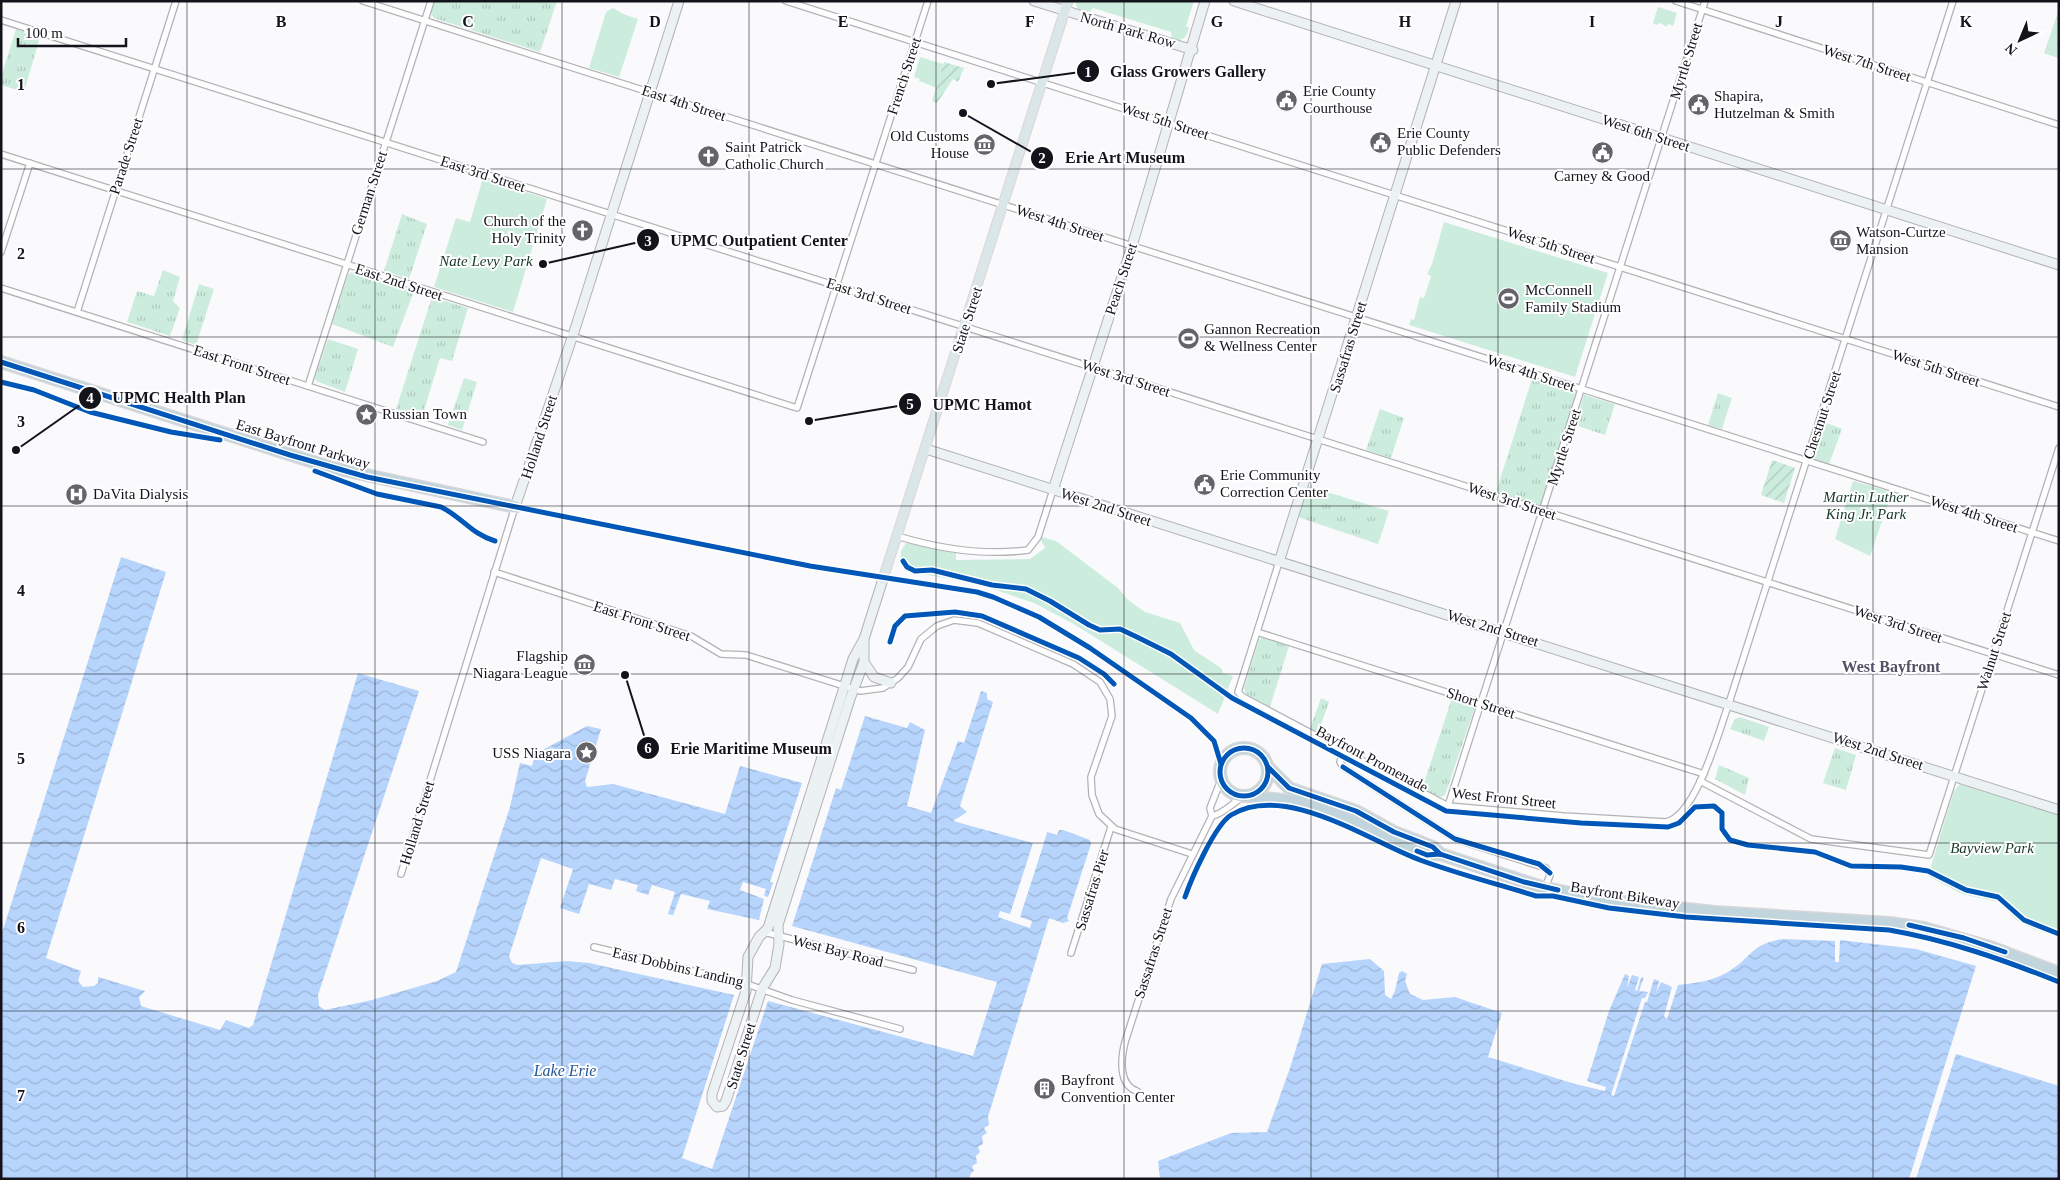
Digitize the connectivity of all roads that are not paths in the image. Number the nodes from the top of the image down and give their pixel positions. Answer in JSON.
{"nodes":[{"id":1,"x":176,"y":1,"type":"edge"},
{"id":2,"x":363,"y":1,"type":"edge"},
{"id":3,"x":430,"y":1,"type":"edge"},
{"id":4,"x":679,"y":1,"type":"edge"},
{"id":5,"x":786,"y":1,"type":"edge"},
{"id":6,"x":928,"y":1,"type":"edge"},
{"id":7,"x":1034,"y":1,"type":"edge"},
{"id":8,"x":1068,"y":1,"type":"edge"},
{"id":9,"x":1206,"y":1,"type":"edge"},
{"id":10,"x":1234,"y":1,"type":"edge"},
{"id":11,"x":1456,"y":1,"type":"edge"},
{"id":12,"x":1676,"y":1,"type":"edge"},
{"id":13,"x":1705,"y":1,"type":"edge"},
{"id":14,"x":1953,"y":1,"type":"edge"},
{"id":15,"x":1702,"y":10,"type":"junction"},
{"id":16,"x":1065,"y":11,"type":"junction"},
{"id":17,"x":1,"y":20,"type":"edge"},
{"id":18,"x":424,"y":21,"type":"junction"},
{"id":19,"x":914,"y":42,"type":"junction"},
{"id":20,"x":1193,"y":50,"type":"junction"},
{"id":21,"x":1436,"y":66,"type":"junction"},
{"id":22,"x":155,"y":69,"type":"junction"},
{"id":23,"x":1927,"y":82,"type":"junction"},
{"id":24,"x":1042,"y":83,"type":"junction"},
{"id":25,"x":650,"y":92,"type":"junction"},
{"id":26,"x":1170,"y":123,"type":"junction"},
{"id":27,"x":2059,"y":125,"type":"edge"},
{"id":28,"x":1662,"y":138,"type":"junction"},
{"id":29,"x":386,"y":143,"type":"junction"},
{"id":30,"x":1,"y":154,"type":"edge"},
{"id":31,"x":30,"y":163,"type":"junction"},
{"id":32,"x":875,"y":164,"type":"junction"},
{"id":33,"x":115,"y":191,"type":"junction"},
{"id":34,"x":1396,"y":195,"type":"junction"},
{"id":35,"x":1004,"y":206,"type":"junction"},
{"id":36,"x":1887,"y":210,"type":"junction"},
{"id":37,"x":612,"y":215,"type":"junction"},
{"id":38,"x":1132,"y":246,"type":"junction"},
{"id":39,"x":1,"y":252,"type":"edge"},
{"id":40,"x":346,"y":265,"type":"junction"},
{"id":41,"x":2059,"y":265,"type":"edge"},
{"id":42,"x":1621,"y":268,"type":"junction"},
{"id":43,"x":836,"y":286,"type":"junction"},
{"id":44,"x":1,"y":288,"type":"edge"},
{"id":45,"x":77,"y":312,"type":"junction"},
{"id":46,"x":1357,"y":317,"type":"junction"},
{"id":47,"x":964,"y":327,"type":"junction"},
{"id":48,"x":572,"y":337,"type":"junction"},
{"id":49,"x":1846,"y":339,"type":"junction"},
{"id":50,"x":1,"y":362,"type":"edge"},
{"id":51,"x":1092,"y":368,"type":"junction"},
{"id":52,"x":308,"y":386,"type":"junction"},
{"id":53,"x":1582,"y":389,"type":"junction"},
{"id":54,"x":2059,"y":407,"type":"edge"},
{"id":55,"x":797,"y":408,"type":"joint"},
{"id":56,"x":1318,"y":440,"type":"junction"},
{"id":57,"x":483,"y":442,"type":"dead end"},
{"id":58,"x":2059,"y":448,"type":"edge"},
{"id":59,"x":926,"y":449,"type":"junction"},
{"id":60,"x":1807,"y":461,"type":"junction"},
{"id":61,"x":1053,"y":490,"type":"junction"},
{"id":62,"x":515,"y":507,"type":"junction"},
{"id":63,"x":1543,"y":511,"type":"junction"},
{"id":64,"x":2032,"y":533,"type":"junction"},
{"id":65,"x":897,"y":536,"type":"junction"},
{"id":66,"x":2059,"y":541,"type":"edge"},
{"id":67,"x":1279,"y":562,"type":"junction"},
{"id":68,"x":494,"y":572,"type":"junction"},
{"id":69,"x":883,"y":579,"type":"joint"},
{"id":70,"x":1768,"y":582,"type":"junction"},
{"id":71,"x":1257,"y":632,"type":"junction"},
{"id":72,"x":1505,"y":632,"type":"junction"},
{"id":73,"x":864,"y":639,"type":"junction"},
{"id":74,"x":1994,"y":655,"type":"junction"},
{"id":75,"x":864,"y":662,"type":"junction"},
{"id":76,"x":2059,"y":676,"type":"edge"},
{"id":77,"x":891,"y":682,"type":"junction"},
{"id":78,"x":849,"y":688,"type":"junction"},
{"id":79,"x":1238,"y":692,"type":"joint"},
{"id":80,"x":1482,"y":703,"type":"junction"},
{"id":81,"x":1729,"y":703,"type":"junction"},
{"id":82,"x":1343,"y":751,"type":"junction"},
{"id":83,"x":1268,"y":767,"type":"junction"},
{"id":84,"x":1704,"y":774,"type":"junction"},
{"id":85,"x":1954,"y":776,"type":"junction"},
{"id":86,"x":1221,"y":780,"type":"junction"},
{"id":87,"x":1700,"y":780,"type":"junction"},
{"id":88,"x":1246,"y":796,"type":"junction"},
{"id":89,"x":1448,"y":806,"type":"junction"},
{"id":90,"x":2059,"y":810,"type":"edge"},
{"id":91,"x":1212,"y":816,"type":"junction"},
{"id":92,"x":1674,"y":820,"type":"joint"},
{"id":93,"x":1111,"y":827,"type":"junction"},
{"id":94,"x":1192,"y":854,"type":"junction"},
{"id":95,"x":1440,"y":854,"type":"junction"},
{"id":96,"x":401,"y":874,"type":"dead end"},
{"id":97,"x":1545,"y":888,"type":"junction"},
{"id":98,"x":764,"y":932,"type":"junction"},
{"id":99,"x":778,"y":935,"type":"junction"},
{"id":100,"x":594,"y":947,"type":"dead end"},
{"id":101,"x":1071,"y":953,"type":"dead end"},
{"id":102,"x":913,"y":970,"type":"dead end"},
{"id":103,"x":2059,"y":973,"type":"edge"},
{"id":104,"x":748,"y":984,"type":"junction"},
{"id":105,"x":762,"y":989,"type":"junction"},
{"id":106,"x":900,"y":1029,"type":"dead end"},
{"id":107,"x":1137,"y":1091,"type":"dead end"}],
"edges":[{"from":1,"to":22,"type":"street","name":"Parade Street"},
{"from":2,"to":18,"type":"street","name":"East 4th Street"},
{"from":3,"to":18,"type":"street","name":"German Street"},
{"from":4,"to":25,"type":"street","name":"Holland Street"},
{"from":5,"to":19,"type":"street","name":"West 5th Street"},
{"from":6,"to":19,"type":"street","name":"French Street"},
{"from":7,"to":16,"type":"street","name":"North Park Row"},
{"from":8,"to":16,"type":"main road","name":"State Street"},
{"from":9,"to":20,"type":"street","name":"Peach Street"},
{"from":10,"to":21,"type":"street","name":"West 6th Street"},
{"from":11,"to":21,"type":"street","name":"Sassafras Street"},
{"from":12,"to":15,"type":"street","name":"West 7th Street"},
{"from":13,"to":15,"type":"street","name":"Myrtle Street"},
{"from":14,"to":23,"type":"street","name":"Chestnut Street"},
{"from":15,"to":23,"type":"street","name":"West 7th Street"},
{"from":15,"to":28,"type":"street","name":"Myrtle Street"},
{"from":16,"to":20,"type":"street","name":"North Park Row"},
{"from":16,"to":24,"type":"main road","name":"State Street"},
{"from":17,"to":22,"type":"street","name":"East 3rd Street"},
{"from":18,"to":25,"type":"street","name":"East 4th Street"},
{"from":18,"to":29,"type":"street","name":"German Street"},
{"from":19,"to":24,"type":"street","name":"West 5th Street"},
{"from":19,"to":32,"type":"street","name":"French Street"},
{"from":20,"to":26,"type":"street","name":"Peach Street"},
{"from":21,"to":28,"type":"street","name":"West 6th Street"},
{"from":21,"to":34,"type":"street","name":"Sassafras Street"},
{"from":22,"to":29,"type":"street","name":"East 3rd Street"},
{"from":22,"to":33,"type":"street","name":"Parade Street"},
{"from":23,"to":27,"type":"street","name":"West 7th Street"},
{"from":23,"to":36,"type":"street","name":"Chestnut Street"},
{"from":24,"to":26,"type":"street","name":"West 5th Street"},
{"from":24,"to":35,"type":"main road","name":"State Street"},
{"from":25,"to":32,"type":"street","name":"East 4th Street"},
{"from":25,"to":37,"type":"street","name":"Holland Street"},
{"from":26,"to":34,"type":"street","name":"West 5th Street"},
{"from":26,"to":38,"type":"street","name":"Peach Street"},
{"from":28,"to":36,"type":"street","name":"West 6th Street"},
{"from":28,"to":42,"type":"street","name":"Myrtle Street"},
{"from":29,"to":37,"type":"street","name":"East 3rd Street"},
{"from":29,"to":40,"type":"street","name":"German Street"},
{"from":30,"to":31,"type":"street","name":"East 2nd Street"},
{"from":31,"to":33,"type":"street","name":"East 2nd Street"},
{"from":31,"to":39,"type":"street"},
{"from":32,"to":35,"type":"street","name":"East 4th Street"},
{"from":32,"to":43,"type":"street","name":"French Street"},
{"from":33,"to":40,"type":"street","name":"East 2nd Street"},
{"from":33,"to":45,"type":"street","name":"Parade Street"},
{"from":34,"to":42,"type":"street","name":"West 5th Street"},
{"from":34,"to":46,"type":"street","name":"Sassafras Street"},
{"from":35,"to":38,"type":"street","name":"West 4th Street"},
{"from":35,"to":47,"type":"main road","name":"State Street"},
{"from":36,"to":41,"type":"street","name":"West 6th Street"},
{"from":36,"to":49,"type":"street","name":"Chestnut Street"},
{"from":37,"to":43,"type":"street","name":"East 3rd Street"},
{"from":37,"to":48,"type":"street","name":"Holland Street"},
{"from":38,"to":46,"type":"street","name":"West 4th Street"},
{"from":38,"to":51,"type":"street","name":"Peach Street"},
{"from":40,"to":48,"type":"street","name":"East 2nd Street"},
{"from":40,"to":52,"type":"street","name":"German Street"},
{"from":42,"to":49,"type":"street","name":"West 5th Street"},
{"from":42,"to":53,"type":"street","name":"Myrtle Street"},
{"from":43,"to":47,"type":"street","name":"East 3rd Street"},
{"from":43,"to":55,"type":"street","name":"French Street"},
{"from":44,"to":45,"type":"street","name":"East Front Street"},
{"from":45,"to":52,"type":"street","name":"East Front Street"},
{"from":46,"to":53,"type":"street","name":"West 4th Street"},
{"from":46,"to":56,"type":"street","name":"Sassafras Street"},
{"from":47,"to":51,"type":"street","name":"West 3rd Street"},
{"from":47,"to":59,"type":"main road","name":"State Street"},
{"from":48,"to":55,"type":"street","name":"East 2nd Street"},
{"from":48,"to":62,"type":"street","name":"Holland Street"},
{"from":49,"to":54,"type":"street","name":"West 5th Street"},
{"from":49,"to":60,"type":"street","name":"Chestnut Street"},
{"from":50,"to":62,"type":"highway","name":"East Bayfront Parkway"},
{"from":51,"to":56,"type":"street","name":"West 3rd Street"},
{"from":51,"to":61,"type":"street","name":"Peach Street"},
{"from":52,"to":57,"type":"street","name":"East Front Street"},
{"from":53,"to":60,"type":"street","name":"West 4th Street"},
{"from":53,"to":63,"type":"street","name":"Myrtle Street"},
{"from":56,"to":63,"type":"street","name":"West 3rd Street"},
{"from":56,"to":67,"type":"street","name":"Sassafras Street"},
{"from":58,"to":64,"type":"street","name":"Walnut Street"},
{"from":59,"to":61,"type":"street","name":"West 2nd Street"},
{"from":59,"to":65,"type":"main road","name":"State Street"},
{"from":60,"to":64,"type":"street","name":"West 4th Street"},
{"from":60,"to":70,"type":"street","name":"Chestnut Street"},
{"from":61,"to":65,"type":"street","name":"Peach Street"},
{"from":61,"to":67,"type":"street","name":"West 2nd Street"},
{"from":62,"to":68,"type":"street","name":"Holland Street"},
{"from":63,"to":70,"type":"street","name":"West 3rd Street"},
{"from":63,"to":72,"type":"street","name":"Myrtle Street"},
{"from":64,"to":66,"type":"street","name":"West 4th Street"},
{"from":64,"to":74,"type":"street","name":"Walnut Street"},
{"from":65,"to":69,"type":"main road","name":"State Street"},
{"from":67,"to":71,"type":"street","name":"Sassafras Street"},
{"from":67,"to":72,"type":"street","name":"West 2nd Street"},
{"from":68,"to":78,"type":"street","name":"East Front Street"},
{"from":68,"to":96,"type":"street","name":"Holland Street"},
{"from":69,"to":73,"type":"street","name":"State Street"},
{"from":70,"to":74,"type":"street","name":"West 3rd Street"},
{"from":70,"to":81,"type":"street","name":"Chestnut Street"},
{"from":71,"to":79,"type":"street","name":"Sassafras Street"},
{"from":71,"to":80,"type":"street","name":"Short Street"},
{"from":72,"to":80,"type":"street","name":"Myrtle Street"},
{"from":72,"to":81,"type":"street","name":"West 2nd Street"},
{"from":73,"to":75,"type":"street","name":"State Street"},
{"from":73,"to":78,"type":"street","name":"State Street"},
{"from":74,"to":76,"type":"street","name":"West 3rd Street"},
{"from":74,"to":85,"type":"street","name":"Walnut Street"},
{"from":75,"to":77,"type":"street"},
{"from":75,"to":78,"type":"street","name":"State Street"},
{"from":77,"to":78,"type":"street"},
{"from":77,"to":93,"type":"street"},
{"from":78,"to":98,"type":"street","name":"State Street"},
{"from":78,"to":99,"type":"street","name":"State Street"},
{"from":79,"to":82,"type":"street","name":"West Front Street"},
{"from":80,"to":84,"type":"street","name":"Short Street"},
{"from":80,"to":89,"type":"street","name":"Myrtle Street"},
{"from":81,"to":84,"type":"street","name":"Chestnut Street"},
{"from":81,"to":85,"type":"street","name":"West 2nd Street"},
{"from":82,"to":89,"type":"street","name":"West Front Street"},
{"from":82,"to":97,"type":"street"},
{"from":83,"to":86,"type":"highway"},
{"from":83,"to":88,"type":"highway"},
{"from":83,"to":95,"type":"highway"},
{"from":84,"to":87,"type":"street","name":"Chestnut Street"},
{"from":85,"to":87,"type":"street","name":"Walnut Street"},
{"from":85,"to":90,"type":"street","name":"West 2nd Street"},
{"from":86,"to":88,"type":"highway"},
{"from":86,"to":91,"type":"street","name":"Sassafras Street"},
{"from":87,"to":92,"type":"street","name":"Chestnut Street"},
{"from":88,"to":91,"type":"street"},
{"from":88,"to":95,"type":"highway"},
{"from":89,"to":92,"type":"street","name":"West Front Street"},
{"from":91,"to":94,"type":"street","name":"Sassafras Street"},
{"from":93,"to":94,"type":"street"},
{"from":93,"to":101,"type":"street","name":"Sassafras Pier"},
{"from":94,"to":107,"type":"street","name":"Sassafras Street"},
{"from":95,"to":97,"type":"highway"},
{"from":97,"to":103,"type":"highway"},
{"from":98,"to":99,"type":"street","name":"West Bay Road"},
{"from":98,"to":104,"type":"street","name":"State Street"},
{"from":99,"to":102,"type":"street","name":"West Bay Road"},
{"from":99,"to":105,"type":"street","name":"State Street"},
{"from":100,"to":104,"type":"street","name":"East Dobbins Landing"},
{"from":104,"to":105,"type":"street","name":"East Dobbins Landing"},
{"from":104,"to":105,"type":"street","name":"State Street"},
{"from":105,"to":106,"type":"street","name":"East Dobbins Landing"}]}
